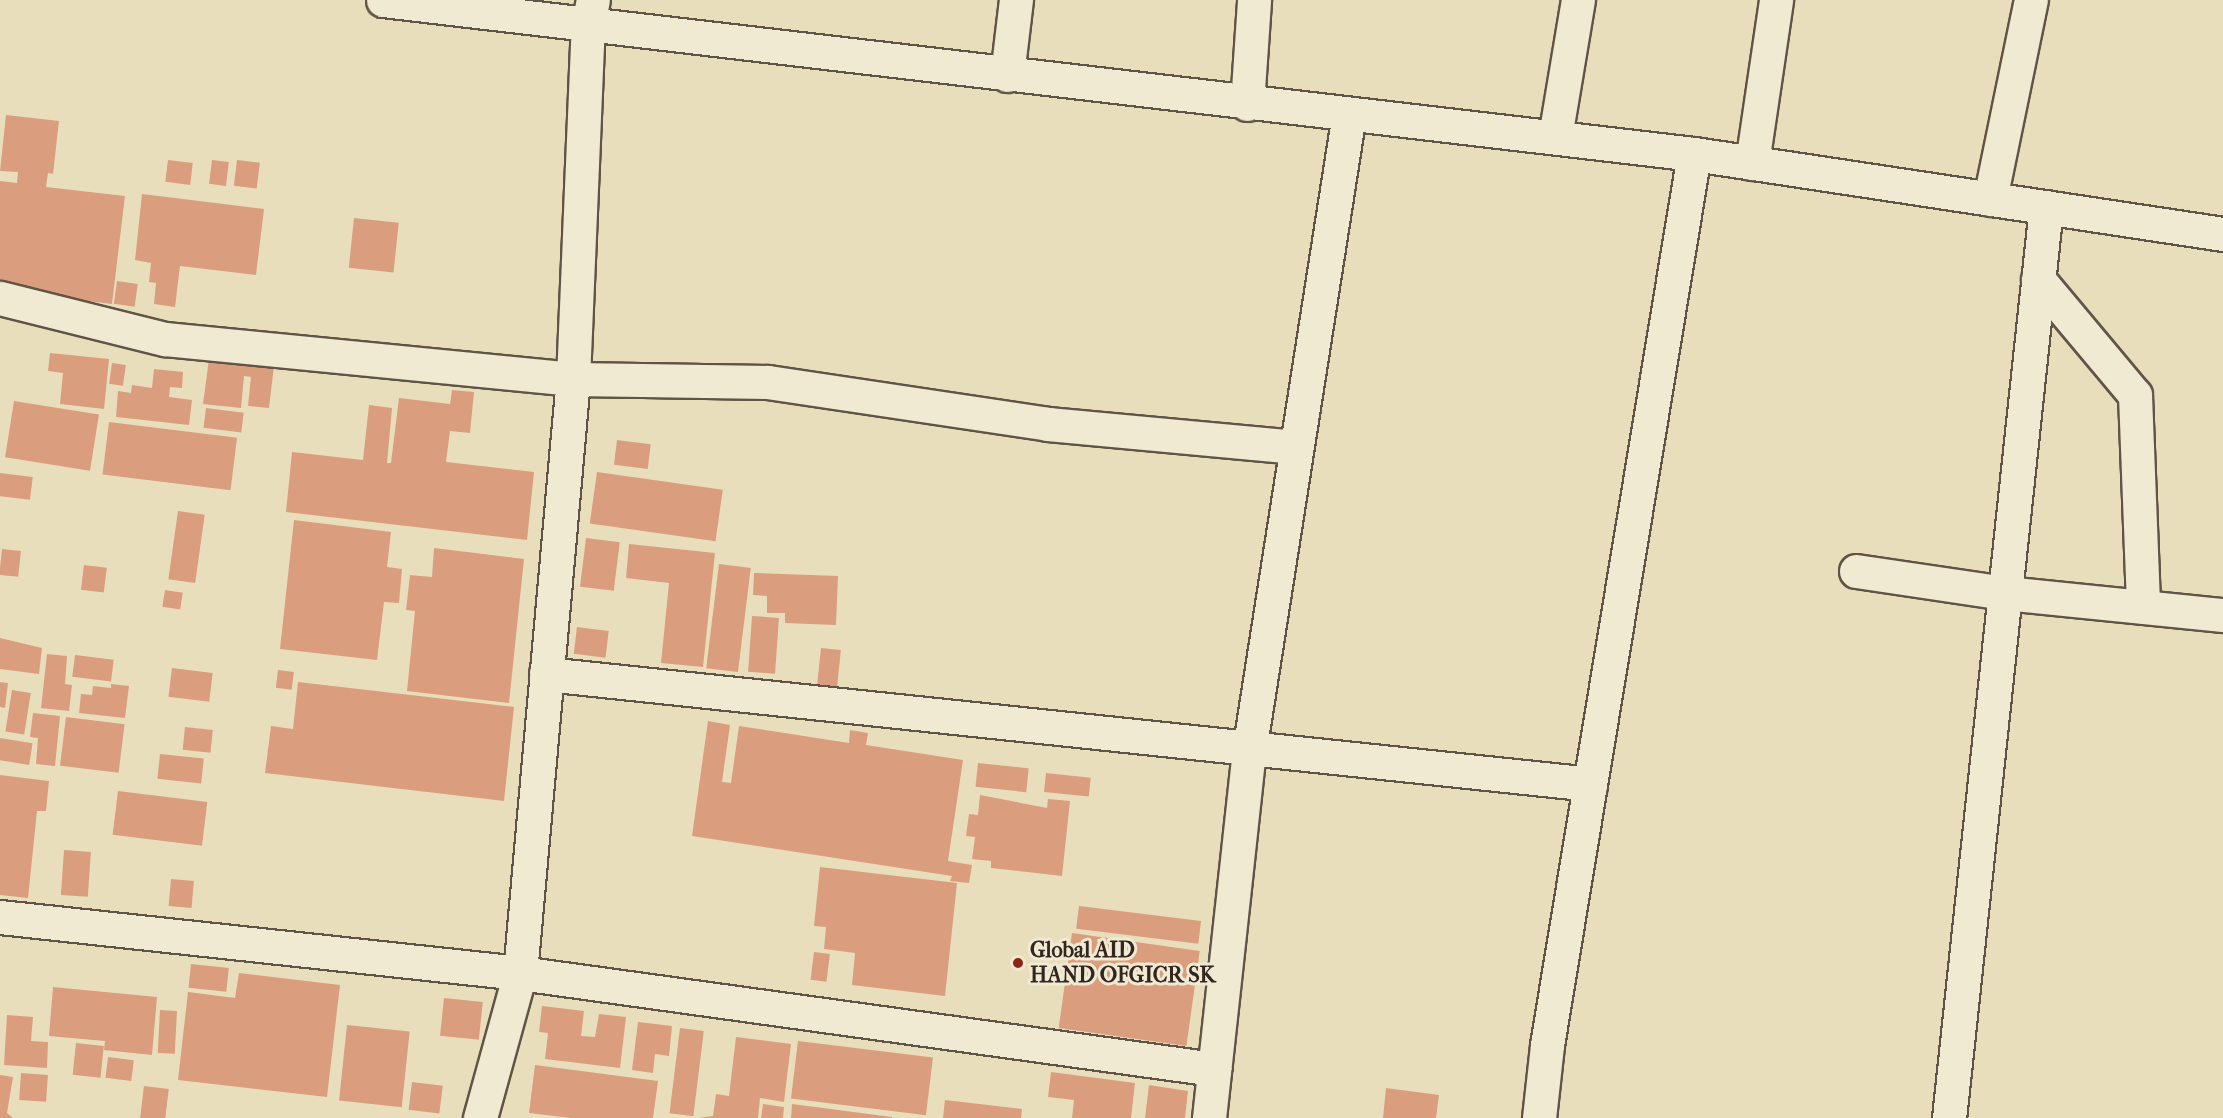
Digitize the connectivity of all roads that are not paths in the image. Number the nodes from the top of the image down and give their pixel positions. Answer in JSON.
{"nodes":[{"id":1,"x":383,"y":0,"type":"edge"},
{"id":2,"x":1016,"y":0,"type":"edge"},
{"id":3,"x":1254,"y":0,"type":"edge"},
{"id":4,"x":1578,"y":0,"type":"edge"},
{"id":5,"x":1776,"y":0,"type":"edge"},
{"id":6,"x":2031,"y":0,"type":"edge"},
{"id":7,"x":590,"y":12,"type":"edge"},
{"id":8,"x":1007,"y":75,"type":"junction"},
{"id":9,"x":1247,"y":104,"type":"junction"},
{"id":10,"x":1348,"y":114,"type":"junction"},
{"id":11,"x":1555,"y":137,"type":"junction"},
{"id":12,"x":1694,"y":154,"type":"junction"},
{"id":13,"x":1752,"y":163,"type":"junction"},
{"id":14,"x":1990,"y":199,"type":"junction"},
{"id":15,"x":2046,"y":207,"type":"junction"},
{"id":16,"x":2223,"y":234,"type":"edge"},
{"id":17,"x":2038,"y":279,"type":"junction"},
{"id":18,"x":0,"y":298,"type":"edge"},
{"id":19,"x":573,"y":379,"type":"junction"},
{"id":20,"x":1296,"y":447,"type":"junction"},
{"id":21,"x":1856,"y":571,"type":"dead end"},
{"id":22,"x":2005,"y":593,"type":"junction"},
{"id":23,"x":2143,"y":607,"type":"junction"},
{"id":24,"x":2223,"y":615,"type":"edge"},
{"id":25,"x":546,"y":674,"type":"junction"},
{"id":26,"x":1249,"y":751,"type":"junction"},
{"id":27,"x":1590,"y":784,"type":"junction"},
{"id":28,"x":0,"y":917,"type":"edge"},
{"id":29,"x":520,"y":973,"type":"junction"},
{"id":30,"x":1214,"y":1069,"type":"junction"},
{"id":31,"x":480,"y":1118,"type":"edge"},
{"id":32,"x":1209,"y":1118,"type":"edge"},
{"id":33,"x":1539,"y":1118,"type":"edge"},
{"id":34,"x":1949,"y":1118,"type":"edge"}],
"edges":[{"from":1,"to":7,"type":"street"},
{"from":2,"to":8,"type":"street"},
{"from":3,"to":9,"type":"street"},
{"from":4,"to":11,"type":"street"},
{"from":5,"to":13,"type":"street"},
{"from":6,"to":14,"type":"street"},
{"from":7,"to":8,"type":"street"},
{"from":7,"to":19,"type":"street"},
{"from":8,"to":9,"type":"street"},
{"from":9,"to":10,"type":"street"},
{"from":10,"to":11,"type":"street"},
{"from":10,"to":20,"type":"street"},
{"from":11,"to":12,"type":"street"},
{"from":12,"to":13,"type":"street"},
{"from":12,"to":27,"type":"street"},
{"from":13,"to":14,"type":"street"},
{"from":14,"to":15,"type":"street"},
{"from":15,"to":16,"type":"street"},
{"from":15,"to":17,"type":"street"},
{"from":17,"to":22,"type":"street"},
{"from":17,"to":23,"type":"street"},
{"from":18,"to":19,"type":"street"},
{"from":19,"to":20,"type":"street"},
{"from":19,"to":25,"type":"street"},
{"from":20,"to":26,"type":"street"},
{"from":21,"to":22,"type":"street"},
{"from":22,"to":23,"type":"street"},
{"from":22,"to":34,"type":"street"},
{"from":23,"to":24,"type":"street"},
{"from":25,"to":26,"type":"street"},
{"from":25,"to":29,"type":"street"},
{"from":26,"to":27,"type":"street"},
{"from":26,"to":30,"type":"street"},
{"from":27,"to":33,"type":"street"},
{"from":28,"to":29,"type":"street"},
{"from":29,"to":30,"type":"street"},
{"from":29,"to":31,"type":"street"},
{"from":30,"to":32,"type":"street"}]}
